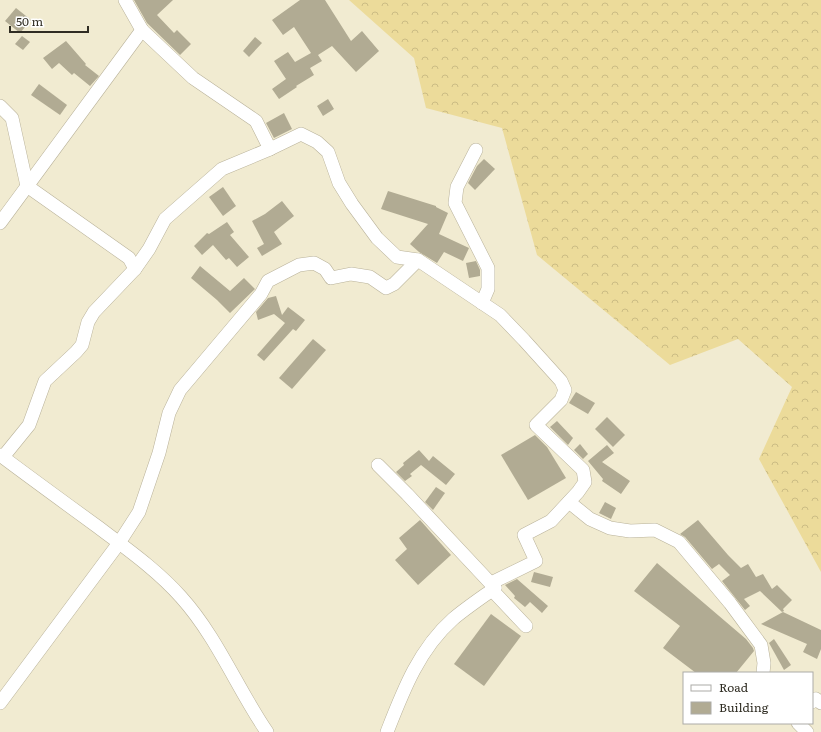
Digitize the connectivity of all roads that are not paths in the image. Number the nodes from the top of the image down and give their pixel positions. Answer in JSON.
{"nodes":[{"id":1,"x":125,"y":0,"type":"edge"},
{"id":2,"x":142,"y":30,"type":"junction"},
{"id":3,"x":0,"y":106,"type":"edge"},
{"id":4,"x":270,"y":149,"type":"junction"},
{"id":5,"x":476,"y":150,"type":"dead end"},
{"id":6,"x":27,"y":186,"type":"junction"},
{"id":7,"x":0,"y":223,"type":"edge"},
{"id":8,"x":418,"y":260,"type":"junction"},
{"id":9,"x":135,"y":269,"type":"junction"},
{"id":10,"x":482,"y":303,"type":"junction"},
{"id":11,"x":2,"y":456,"type":"edge"},
{"id":12,"x":378,"y":465,"type":"dead end"},
{"id":13,"x":570,"y":502,"type":"junction"},
{"id":14,"x":119,"y":543,"type":"junction"},
{"id":15,"x":494,"y":589,"type":"junction"},
{"id":16,"x":526,"y":626,"type":"dead end"},
{"id":17,"x":763,"y":672,"type":"edge"},
{"id":18,"x":813,"y":701,"type":"edge"},
{"id":19,"x":0,"y":703,"type":"edge"},
{"id":20,"x":821,"y":703,"type":"edge"},
{"id":21,"x":267,"y":732,"type":"edge"},
{"id":22,"x":387,"y":732,"type":"edge"}],
"edges":[{"from":1,"to":2,"type":"street"},
{"from":2,"to":4,"type":"street"},
{"from":2,"to":6,"type":"street"},
{"from":3,"to":6,"type":"street"},
{"from":4,"to":8,"type":"street"},
{"from":4,"to":9,"type":"street"},
{"from":5,"to":10,"type":"street"},
{"from":6,"to":7,"type":"street"},
{"from":6,"to":9,"type":"street"},
{"from":8,"to":10,"type":"street"},
{"from":8,"to":14,"type":"street"},
{"from":9,"to":11,"type":"street"},
{"from":10,"to":13,"type":"street"},
{"from":11,"to":14,"type":"street"},
{"from":12,"to":15,"type":"street"},
{"from":13,"to":15,"type":"street"},
{"from":13,"to":17,"type":"street"},
{"from":14,"to":19,"type":"street"},
{"from":14,"to":21,"type":"street"},
{"from":15,"to":16,"type":"street"},
{"from":15,"to":22,"type":"street"},
{"from":18,"to":20,"type":"street"}]}
